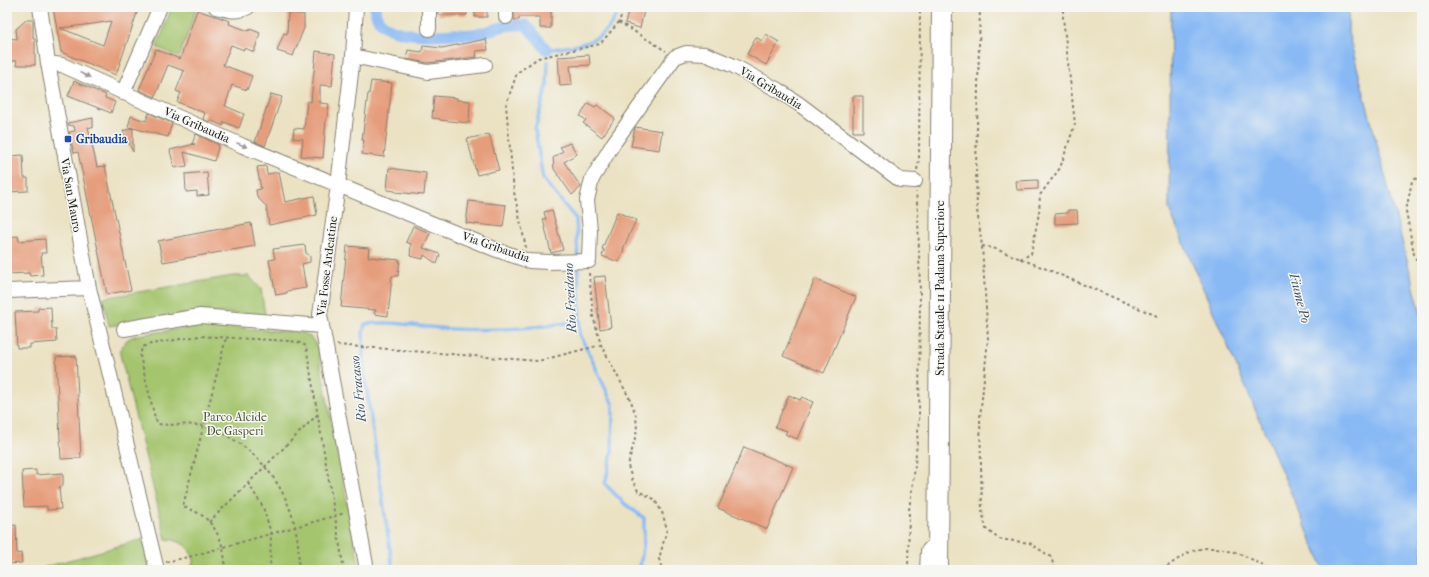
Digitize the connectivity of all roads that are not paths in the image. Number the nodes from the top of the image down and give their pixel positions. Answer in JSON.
{"nodes":[{"id":1,"x":40,"y":7,"type":"edge"},
{"id":2,"x":160,"y":7,"type":"edge"},
{"id":3,"x":216,"y":7,"type":"edge"},
{"id":4,"x":248,"y":7,"type":"edge"},
{"id":5,"x":356,"y":7,"type":"edge"},
{"id":6,"x":428,"y":7,"type":"edge"},
{"id":7,"x":942,"y":7,"type":"edge"},
{"id":8,"x":954,"y":7,"type":"edge"},
{"id":9,"x":429,"y":29,"type":"dead end"},
{"id":10,"x":353,"y":56,"type":"junction"},
{"id":11,"x":48,"y":63,"type":"junction"},
{"id":12,"x":485,"y":65,"type":"dead end"},
{"id":13,"x":123,"y":92,"type":"junction"},
{"id":14,"x":915,"y":181,"type":"road end"},
{"id":15,"x":338,"y":185,"type":"junction"},
{"id":16,"x":89,"y":288,"type":"junction"},
{"id":17,"x":7,"y":291,"type":"edge"},
{"id":18,"x":321,"y":326,"type":"junction"},
{"id":19,"x":124,"y":329,"type":"dead end"},
{"id":20,"x":938,"y":541,"type":"junction"},
{"id":21,"x":157,"y":570,"type":"edge"},
{"id":22,"x":367,"y":570,"type":"edge"},
{"id":23,"x":927,"y":570,"type":"edge"},
{"id":24,"x":938,"y":570,"type":"edge"},
{"id":25,"x":951,"y":570,"type":"edge"}],
"edges":[{"from":1,"to":11,"type":"street","name":"Via San Mauro"},
{"from":2,"to":13,"type":"street"},
{"from":3,"to":4,"type":"street"},
{"from":5,"to":10,"type":"street","name":"Via Fosse Ardeatine"},
{"from":6,"to":9,"type":"street"},
{"from":7,"to":20,"type":"highway","name":"Strada Statale 11 Padana Superiore"},
{"from":8,"to":25,"type":"highway","name":"Strada Statale 11 Padana Superiore"},
{"from":10,"to":12,"type":"street"},
{"from":10,"to":15,"type":"street","name":"Via Fosse Ardeatine"},
{"from":11,"to":13,"type":"street","name":"Via Gribaudia","one_way":true},
{"from":11,"to":16,"type":"street","name":"Via San Mauro"},
{"from":13,"to":15,"type":"street","name":"Via Gribaudia","one_way":true},
{"from":14,"to":15,"type":"street","name":"Via Gribaudia"},
{"from":15,"to":18,"type":"street","name":"Via Fosse Ardeatine"},
{"from":16,"to":17,"type":"street"},
{"from":16,"to":21,"type":"street","name":"Via San Mauro"},
{"from":18,"to":19,"type":"street"},
{"from":18,"to":22,"type":"street","name":"Via Fosse Ardeatine"},
{"from":20,"to":23,"type":"street"},
{"from":20,"to":24,"type":"highway","name":"Strada Statale 11 Padana Superiore"}]}
